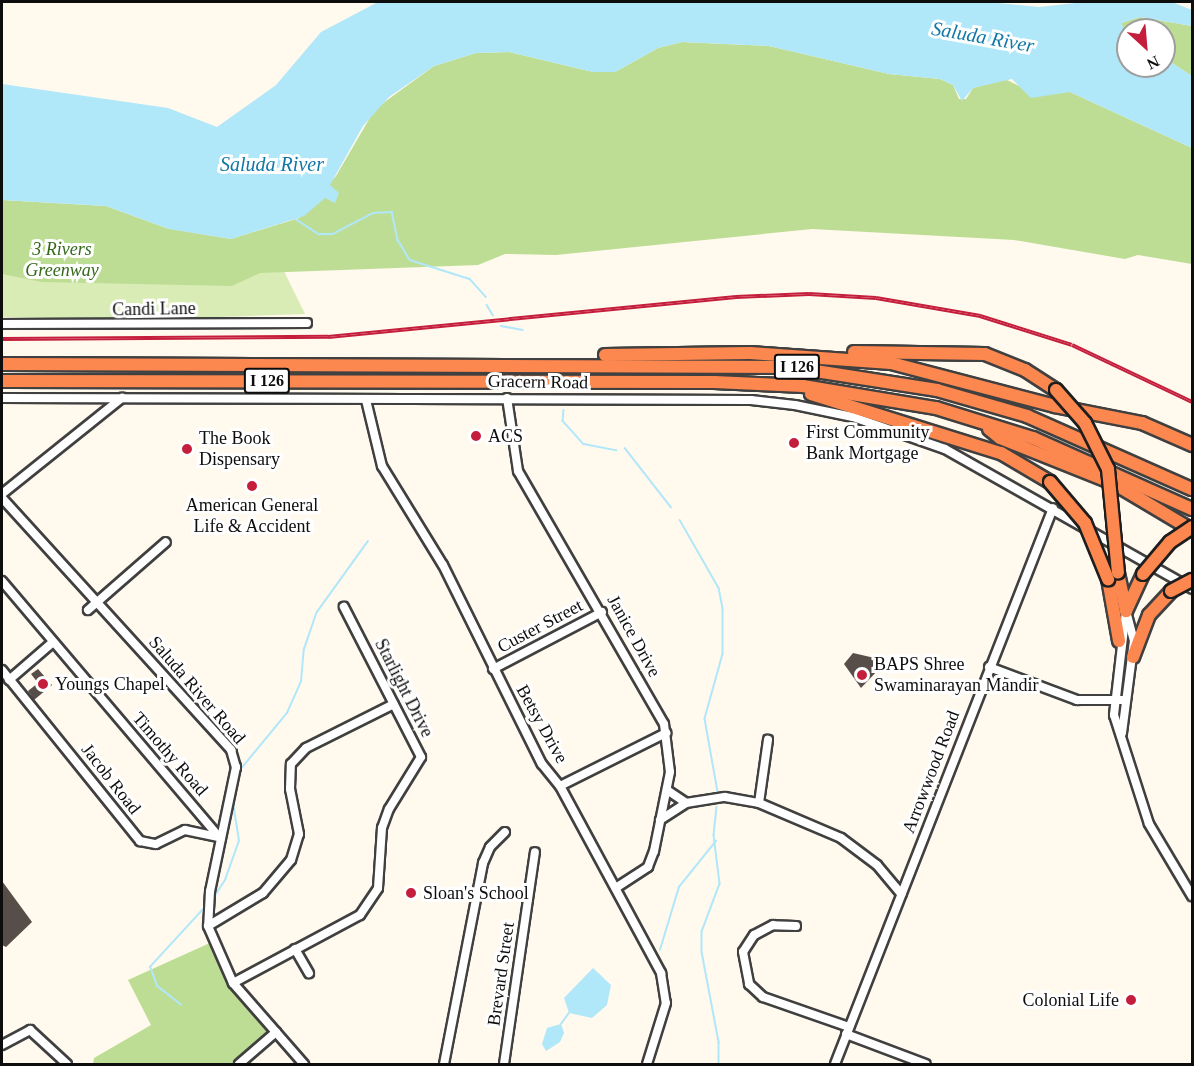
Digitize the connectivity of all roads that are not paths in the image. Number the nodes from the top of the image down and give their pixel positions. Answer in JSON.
{"nodes":[{"id":1,"x":307,"y":323,"type":"dead end"},
{"id":2,"x":2,"y":324,"type":"edge"},
{"id":3,"x":750,"y":353,"type":"junction"},
{"id":4,"x":2,"y":364,"type":"edge"},
{"id":5,"x":381,"y":364,"type":"junction"},
{"id":6,"x":2,"y":381,"type":"edge"},
{"id":7,"x":751,"y":382,"type":"junction"},
{"id":8,"x":2,"y":398,"type":"edge"},
{"id":9,"x":122,"y":398,"type":"junction"},
{"id":10,"x":507,"y":398,"type":"junction"},
{"id":11,"x":366,"y":400,"type":"junction"},
{"id":12,"x":984,"y":424,"type":"junction"},
{"id":13,"x":1192,"y":445,"type":"edge"},
{"id":14,"x":1192,"y":489,"type":"edge"},
{"id":15,"x":2,"y":496,"type":"edge"},
{"id":16,"x":1053,"y":508,"type":"junction"},
{"id":17,"x":1192,"y":508,"type":"edge"},
{"id":18,"x":1192,"y":529,"type":"edge"},
{"id":19,"x":166,"y":543,"type":"dead end"},
{"id":20,"x":1113,"y":576,"type":"junction"},
{"id":21,"x":1192,"y":580,"type":"edge"},
{"id":22,"x":2,"y":581,"type":"edge"},
{"id":23,"x":1192,"y":589,"type":"edge"},
{"id":24,"x":98,"y":601,"type":"junction"},
{"id":25,"x":344,"y":607,"type":"dead end"},
{"id":26,"x":88,"y":610,"type":"dead end"},
{"id":27,"x":1126,"y":610,"type":"junction"},
{"id":28,"x":602,"y":612,"type":"junction"},
{"id":29,"x":1119,"y":640,"type":"junction"},
{"id":30,"x":53,"y":642,"type":"junction"},
{"id":31,"x":1133,"y":657,"type":"junction"},
{"id":32,"x":989,"y":667,"type":"junction"},
{"id":33,"x":494,"y":669,"type":"junction"},
{"id":34,"x":2,"y":670,"type":"edge"},
{"id":35,"x":9,"y":680,"type":"junction"},
{"id":36,"x":1114,"y":700,"type":"junction"},
{"id":37,"x":1125,"y":700,"type":"junction"},
{"id":38,"x":394,"y":704,"type":"junction"},
{"id":39,"x":666,"y":733,"type":"junction"},
{"id":40,"x":1121,"y":737,"type":"junction"},
{"id":41,"x":768,"y":740,"type":"dead end"},
{"id":42,"x":560,"y":786,"type":"junction"},
{"id":43,"x":667,"y":790,"type":"junction"},
{"id":44,"x":686,"y":802,"type":"junction"},
{"id":45,"x":759,"y":803,"type":"junction"},
{"id":46,"x":660,"y":820,"type":"junction"},
{"id":47,"x":505,"y":832,"type":"dead end"},
{"id":48,"x":221,"y":839,"type":"junction"},
{"id":49,"x":535,"y":852,"type":"dead end"},
{"id":50,"x":616,"y":887,"type":"junction"},
{"id":51,"x":901,"y":894,"type":"junction"},
{"id":52,"x":1192,"y":896,"type":"edge"},
{"id":53,"x":208,"y":926,"type":"junction"},
{"id":54,"x":796,"y":926,"type":"dead end"},
{"id":55,"x":295,"y":949,"type":"junction"},
{"id":56,"x":309,"y":973,"type":"dead end"},
{"id":57,"x":233,"y":983,"type":"junction"},
{"id":58,"x":848,"y":1030,"type":"junction"},
{"id":59,"x":276,"y":1032,"type":"junction"},
{"id":60,"x":2,"y":1045,"type":"edge"},
{"id":61,"x":67,"y":1065,"type":"edge"},
{"id":62,"x":238,"y":1065,"type":"edge"},
{"id":63,"x":304,"y":1065,"type":"edge"},
{"id":64,"x":444,"y":1065,"type":"edge"},
{"id":65,"x":504,"y":1065,"type":"edge"},
{"id":66,"x":647,"y":1065,"type":"edge"},
{"id":67,"x":834,"y":1065,"type":"edge"},
{"id":68,"x":926,"y":1065,"type":"edge"}],
"edges":[{"from":1,"to":2,"type":"street","name":"Candi Lane"},
{"from":3,"to":5,"type":"highway"},
{"from":3,"to":13,"type":"highway"},
{"from":3,"to":20,"type":"highway","bridge":true},
{"from":4,"to":5,"type":"highway","number":"I 126"},
{"from":5,"to":14,"type":"highway","number":"I 126"},
{"from":6,"to":7,"type":"highway","number":"I 126"},
{"from":7,"to":12,"type":"highway","number":"I 126"},
{"from":7,"to":20,"type":"highway","bridge":true},
{"from":8,"to":9,"type":"street","name":"Gracern Road"},
{"from":9,"to":11,"type":"street","name":"Gracern Road"},
{"from":9,"to":15,"type":"street"},
{"from":10,"to":11,"type":"street","name":"Gracern Road"},
{"from":10,"to":16,"type":"street","name":"Gracern Road"},
{"from":10,"to":28,"type":"street","name":"Janice Drive"},
{"from":11,"to":33,"type":"street","name":"Betsy Drive"},
{"from":12,"to":17,"type":"highway","number":"I 126"},
{"from":12,"to":18,"type":"highway"},
{"from":15,"to":24,"type":"street","name":"Saluda River Road"},
{"from":16,"to":23,"type":"street"},
{"from":16,"to":32,"type":"street","name":"Arrowwood Road"},
{"from":18,"to":27,"type":"highway","bridge":true},
{"from":19,"to":24,"type":"street"},
{"from":20,"to":27,"type":"highway"},
{"from":20,"to":29,"type":"highway"},
{"from":21,"to":31,"type":"highway","bridge":true},
{"from":22,"to":30,"type":"street","name":"Timothy Road"},
{"from":24,"to":26,"type":"street"},
{"from":24,"to":48,"type":"street","name":"Saluda River Road"},
{"from":25,"to":38,"type":"street","name":"Starlight Drive"},
{"from":27,"to":29,"type":"street"},
{"from":27,"to":31,"type":"street"},
{"from":28,"to":33,"type":"street","name":"Custer Street"},
{"from":28,"to":39,"type":"street","name":"Janice Drive"},
{"from":29,"to":36,"type":"street"},
{"from":30,"to":35,"type":"street"},
{"from":30,"to":48,"type":"street","name":"Timothy Road"},
{"from":31,"to":37,"type":"street"},
{"from":32,"to":36,"type":"street"},
{"from":32,"to":51,"type":"street","name":"Arrowwood Road"},
{"from":33,"to":42,"type":"street","name":"Betsy Drive"},
{"from":34,"to":35,"type":"street","name":"Jacob Road"},
{"from":35,"to":48,"type":"street","name":"Jacob Road"},
{"from":36,"to":37,"type":"street"},
{"from":36,"to":40,"type":"street"},
{"from":37,"to":40,"type":"street"},
{"from":38,"to":53,"type":"street"},
{"from":38,"to":55,"type":"street","name":"Starlight Drive"},
{"from":39,"to":42,"type":"street"},
{"from":39,"to":43,"type":"street","name":"Janice Drive"},
{"from":40,"to":52,"type":"street"},
{"from":41,"to":45,"type":"street"},
{"from":42,"to":50,"type":"street","name":"Betsy Drive"},
{"from":43,"to":44,"type":"street"},
{"from":43,"to":46,"type":"street","name":"Janice Drive"},
{"from":44,"to":45,"type":"street"},
{"from":44,"to":46,"type":"street"},
{"from":45,"to":51,"type":"street"},
{"from":46,"to":50,"type":"street","name":"Janice Drive"},
{"from":47,"to":64,"type":"street"},
{"from":48,"to":53,"type":"street","name":"Saluda River Road"},
{"from":49,"to":65,"type":"street","name":"Brevard Street"},
{"from":50,"to":66,"type":"street","name":"Betsy Drive"},
{"from":51,"to":58,"type":"street","name":"Arrowwood Road"},
{"from":53,"to":57,"type":"street","name":"Saluda River Road"},
{"from":54,"to":58,"type":"street"},
{"from":55,"to":56,"type":"street"},
{"from":55,"to":57,"type":"street","name":"Starlight Drive"},
{"from":57,"to":59,"type":"street","name":"Saluda River Road"},
{"from":58,"to":67,"type":"street","name":"Arrowwood Road"},
{"from":58,"to":68,"type":"street"},
{"from":59,"to":62,"type":"street"},
{"from":59,"to":63,"type":"street","name":"Saluda River Road"},
{"from":60,"to":61,"type":"street"}]}
